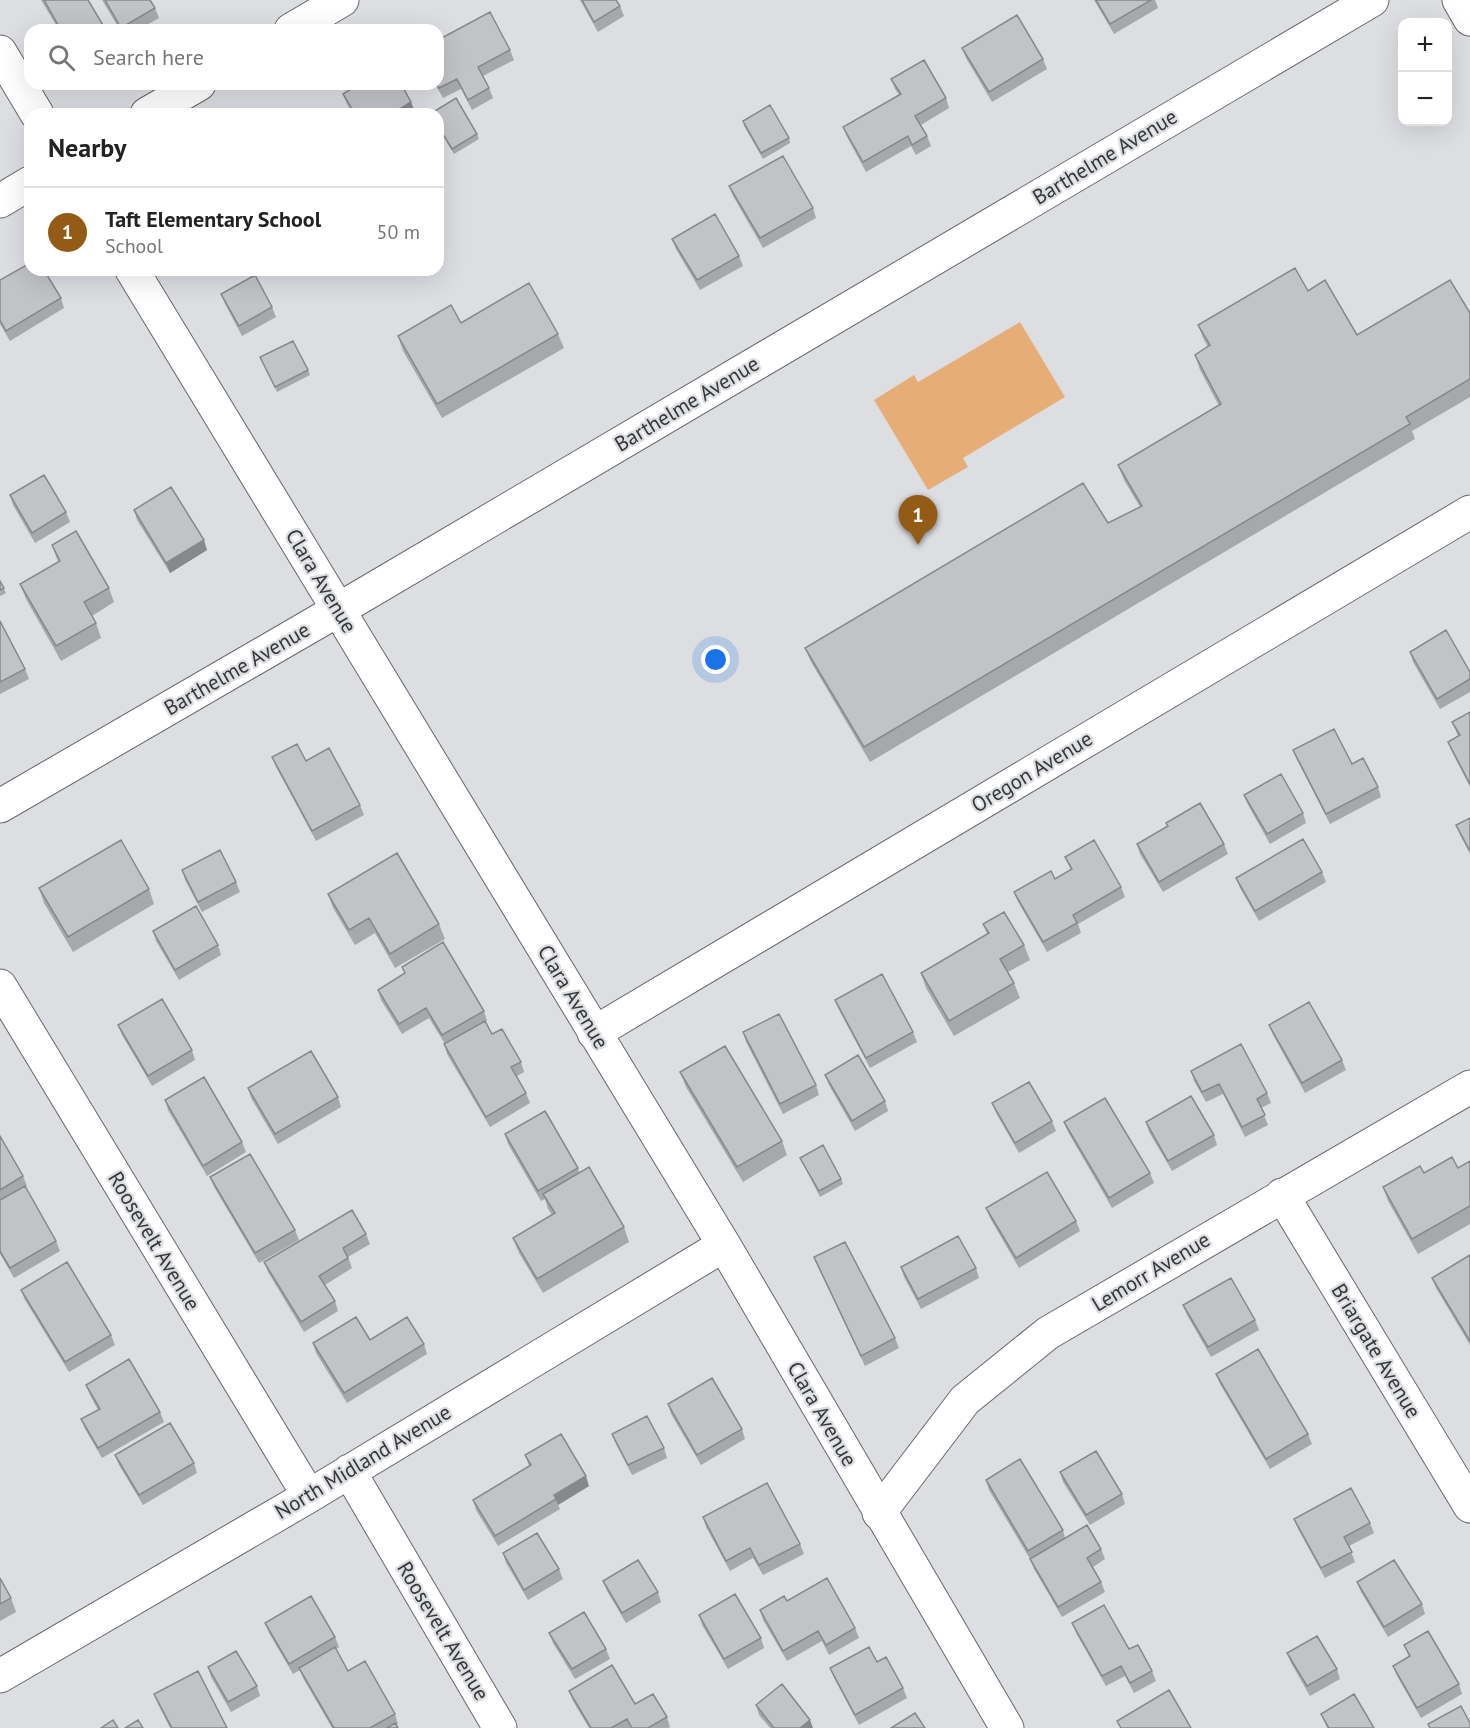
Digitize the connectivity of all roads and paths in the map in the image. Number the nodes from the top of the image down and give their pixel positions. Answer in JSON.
{"nodes":[{"id":1,"x":342,"y":0,"type":"edge"},
{"id":2,"x":1372,"y":0,"type":"edge"},
{"id":3,"x":1459,"y":0,"type":"edge"},
{"id":4,"x":1470,"y":19,"type":"edge"},
{"id":5,"x":301,"y":24,"type":"edge"},
{"id":6,"x":0,"y":52,"type":"edge"},
{"id":7,"x":189,"y":90,"type":"edge"},
{"id":8,"x":33,"y":108,"type":"edge"},
{"id":9,"x":157,"y":108,"type":"edge"},
{"id":10,"x":24,"y":187,"type":"edge"},
{"id":11,"x":0,"y":201,"type":"edge"},
{"id":12,"x":136,"y":276,"type":"edge"},
{"id":13,"x":1468,"y":518,"type":"edge"},
{"id":14,"x":338,"y":610,"type":"junction"},
{"id":15,"x":0,"y":806,"type":"edge"},
{"id":16,"x":0,"y":986,"type":"edge"},
{"id":17,"x":594,"y":1033,"type":"junction"},
{"id":18,"x":1470,"y":1087,"type":"edge"},
{"id":19,"x":1282,"y":1195,"type":"junction"},
{"id":20,"x":724,"y":1245,"type":"junction"},
{"id":21,"x":349,"y":1472,"type":"junction"},
{"id":22,"x":309,"y":1496,"type":"junction"},
{"id":23,"x":1470,"y":1506,"type":"edge"},
{"id":24,"x":879,"y":1513,"type":"junction"},
{"id":25,"x":0,"y":1676,"type":"edge"},
{"id":26,"x":500,"y":1728,"type":"edge"},
{"id":27,"x":1007,"y":1728,"type":"edge"}],
"edges":[{"from":1,"to":5,"type":"street"},
{"from":2,"to":14,"type":"street","name":"Barthelme Avenue"},
{"from":3,"to":4,"type":"street"},
{"from":6,"to":8,"type":"street"},
{"from":7,"to":9,"type":"street"},
{"from":10,"to":11,"type":"street"},
{"from":12,"to":14,"type":"street","name":"Clara Avenue"},
{"from":13,"to":17,"type":"street","name":"Oregon Avenue"},
{"from":14,"to":15,"type":"street","name":"Barthelme Avenue"},
{"from":14,"to":17,"type":"street","name":"Clara Avenue"},
{"from":16,"to":22,"type":"street","name":"Roosevelt Avenue"},
{"from":17,"to":20,"type":"street","name":"Clara Avenue"},
{"from":18,"to":19,"type":"street","name":"Lemorr Avenue"},
{"from":19,"to":23,"type":"street","name":"Briargate Avenue"},
{"from":19,"to":24,"type":"street","name":"Lemorr Avenue"},
{"from":20,"to":21,"type":"street","name":"North Midland Avenue"},
{"from":20,"to":24,"type":"street","name":"Clara Avenue"},
{"from":21,"to":22,"type":"street","name":"North Midland Avenue"},
{"from":21,"to":26,"type":"street","name":"Roosevelt Avenue"},
{"from":22,"to":25,"type":"street","name":"North Midland Avenue"},
{"from":24,"to":27,"type":"street","name":"Clara Avenue"}]}
